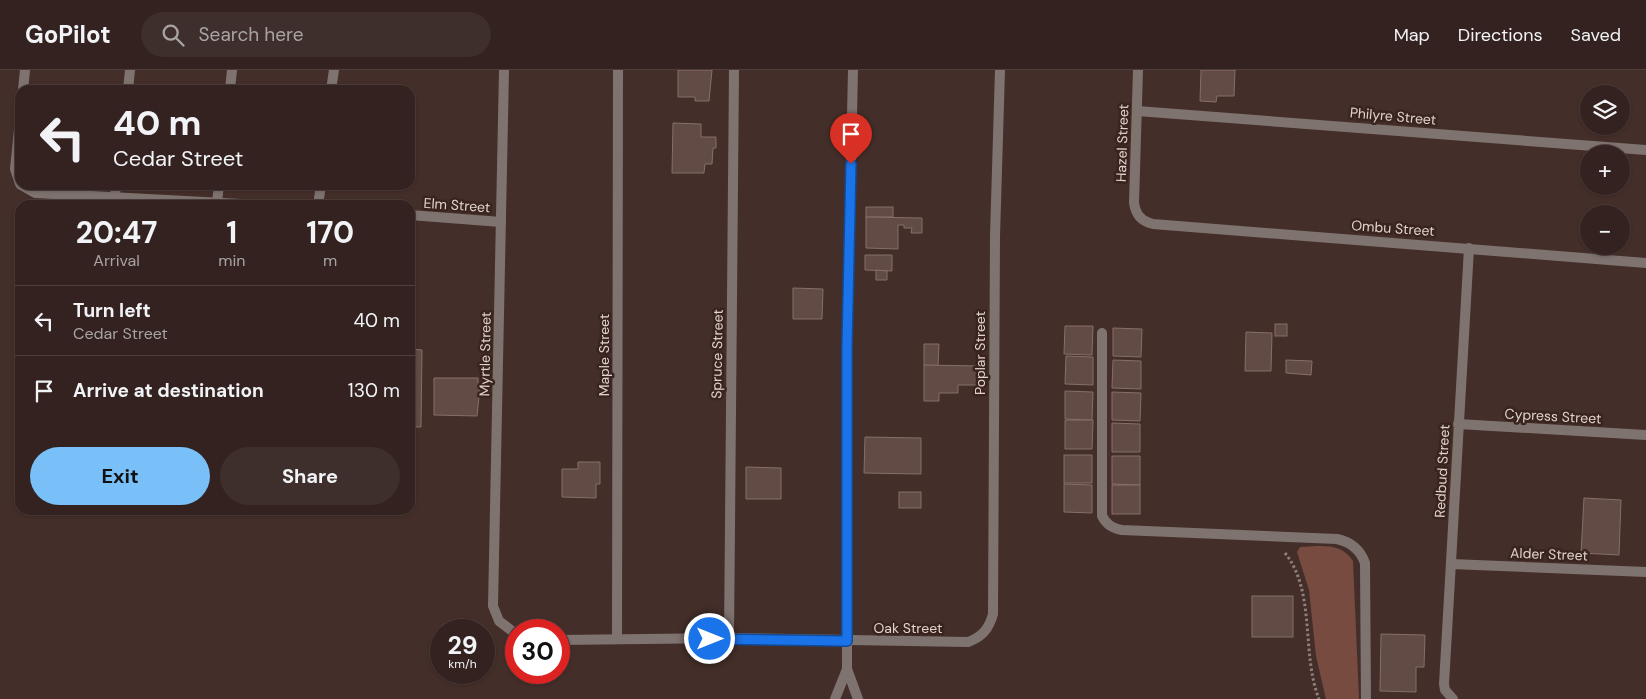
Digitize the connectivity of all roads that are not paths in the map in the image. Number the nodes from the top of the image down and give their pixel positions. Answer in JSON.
{"nodes":[{"id":1,"x":25,"y":70,"type":"edge"},
{"id":2,"x":130,"y":70,"type":"edge"},
{"id":3,"x":232,"y":70,"type":"edge"},
{"id":4,"x":334,"y":70,"type":"edge"},
{"id":5,"x":504,"y":70,"type":"edge"},
{"id":6,"x":618,"y":70,"type":"edge"},
{"id":7,"x":734,"y":70,"type":"edge"},
{"id":8,"x":853,"y":70,"type":"edge"},
{"id":9,"x":1000,"y":70,"type":"edge"},
{"id":10,"x":1138,"y":70,"type":"edge"},
{"id":11,"x":24,"y":85,"type":"edge"},
{"id":12,"x":128,"y":85,"type":"edge"},
{"id":13,"x":230,"y":85,"type":"edge"},
{"id":14,"x":332,"y":85,"type":"edge"},
{"id":15,"x":1137,"y":111,"type":"junction"},
{"id":16,"x":1646,"y":150,"type":"edge"},
{"id":17,"x":30,"y":190,"type":"edge"},
{"id":18,"x":116,"y":190,"type":"edge"},
{"id":19,"x":115,"y":196,"type":"junction"},
{"id":20,"x":183,"y":200,"type":"edge"},
{"id":21,"x":415,"y":215,"type":"edge"},
{"id":22,"x":1139,"y":217,"type":"joint"},
{"id":23,"x":502,"y":222,"type":"junction"},
{"id":24,"x":1469,"y":248,"type":"junction"},
{"id":25,"x":1646,"y":263,"type":"edge"},
{"id":26,"x":1102,"y":333,"type":"dead end"},
{"id":27,"x":1458,"y":424,"type":"junction"},
{"id":28,"x":1646,"y":435,"type":"edge"},
{"id":29,"x":1451,"y":564,"type":"junction"},
{"id":30,"x":1646,"y":572,"type":"edge"},
{"id":31,"x":505,"y":626,"type":"edge"},
{"id":32,"x":984,"y":633,"type":"joint"},
{"id":33,"x":729,"y":638,"type":"junction"},
{"id":34,"x":617,"y":639,"type":"junction"},
{"id":35,"x":570,"y":640,"type":"edge"},
{"id":36,"x":847,"y":641,"type":"junction"},
{"id":37,"x":847,"y":669,"type":"junction"},
{"id":38,"x":1450,"y":697,"type":"edge"},
{"id":39,"x":835,"y":699,"type":"edge"},
{"id":40,"x":858,"y":699,"type":"edge"},
{"id":41,"x":1366,"y":699,"type":"edge"}],
"edges":[{"from":1,"to":11,"type":"street"},
{"from":2,"to":12,"type":"street"},
{"from":3,"to":13,"type":"street"},
{"from":4,"to":14,"type":"street"},
{"from":5,"to":23,"type":"street","name":"Myrtle Street"},
{"from":6,"to":34,"type":"street","name":"Maple Street"},
{"from":7,"to":33,"type":"street","name":"Spruce Street"},
{"from":8,"to":36,"type":"street"},
{"from":9,"to":32,"type":"street","name":"Poplar Street"},
{"from":10,"to":15,"type":"street","name":"Hazel Street"},
{"from":15,"to":16,"type":"street","name":"Philyre Street"},
{"from":15,"to":22,"type":"street","name":"Hazel Street"},
{"from":17,"to":19,"type":"street"},
{"from":18,"to":19,"type":"street"},
{"from":19,"to":20,"type":"street"},
{"from":21,"to":23,"type":"street","name":"Elm Street"},
{"from":22,"to":24,"type":"street","name":"Ombu Street"},
{"from":23,"to":31,"type":"street","name":"Myrtle Street"},
{"from":24,"to":25,"type":"street","name":"Ombu Street"},
{"from":24,"to":27,"type":"street","name":"Redbud Street"},
{"from":26,"to":41,"type":"street"},
{"from":27,"to":28,"type":"street","name":"Cypress Street"},
{"from":27,"to":29,"type":"street","name":"Redbud Street"},
{"from":29,"to":30,"type":"street","name":"Alder Street"},
{"from":29,"to":38,"type":"street","name":"Redbud Street"},
{"from":32,"to":36,"type":"street","name":"Oak Street"},
{"from":33,"to":34,"type":"street","name":"Oak Street"},
{"from":33,"to":36,"type":"street","name":"Oak Street"},
{"from":34,"to":35,"type":"street","name":"Oak Street"},
{"from":36,"to":37,"type":"street"},
{"from":37,"to":39,"type":"street"},
{"from":37,"to":40,"type":"street"}]}
